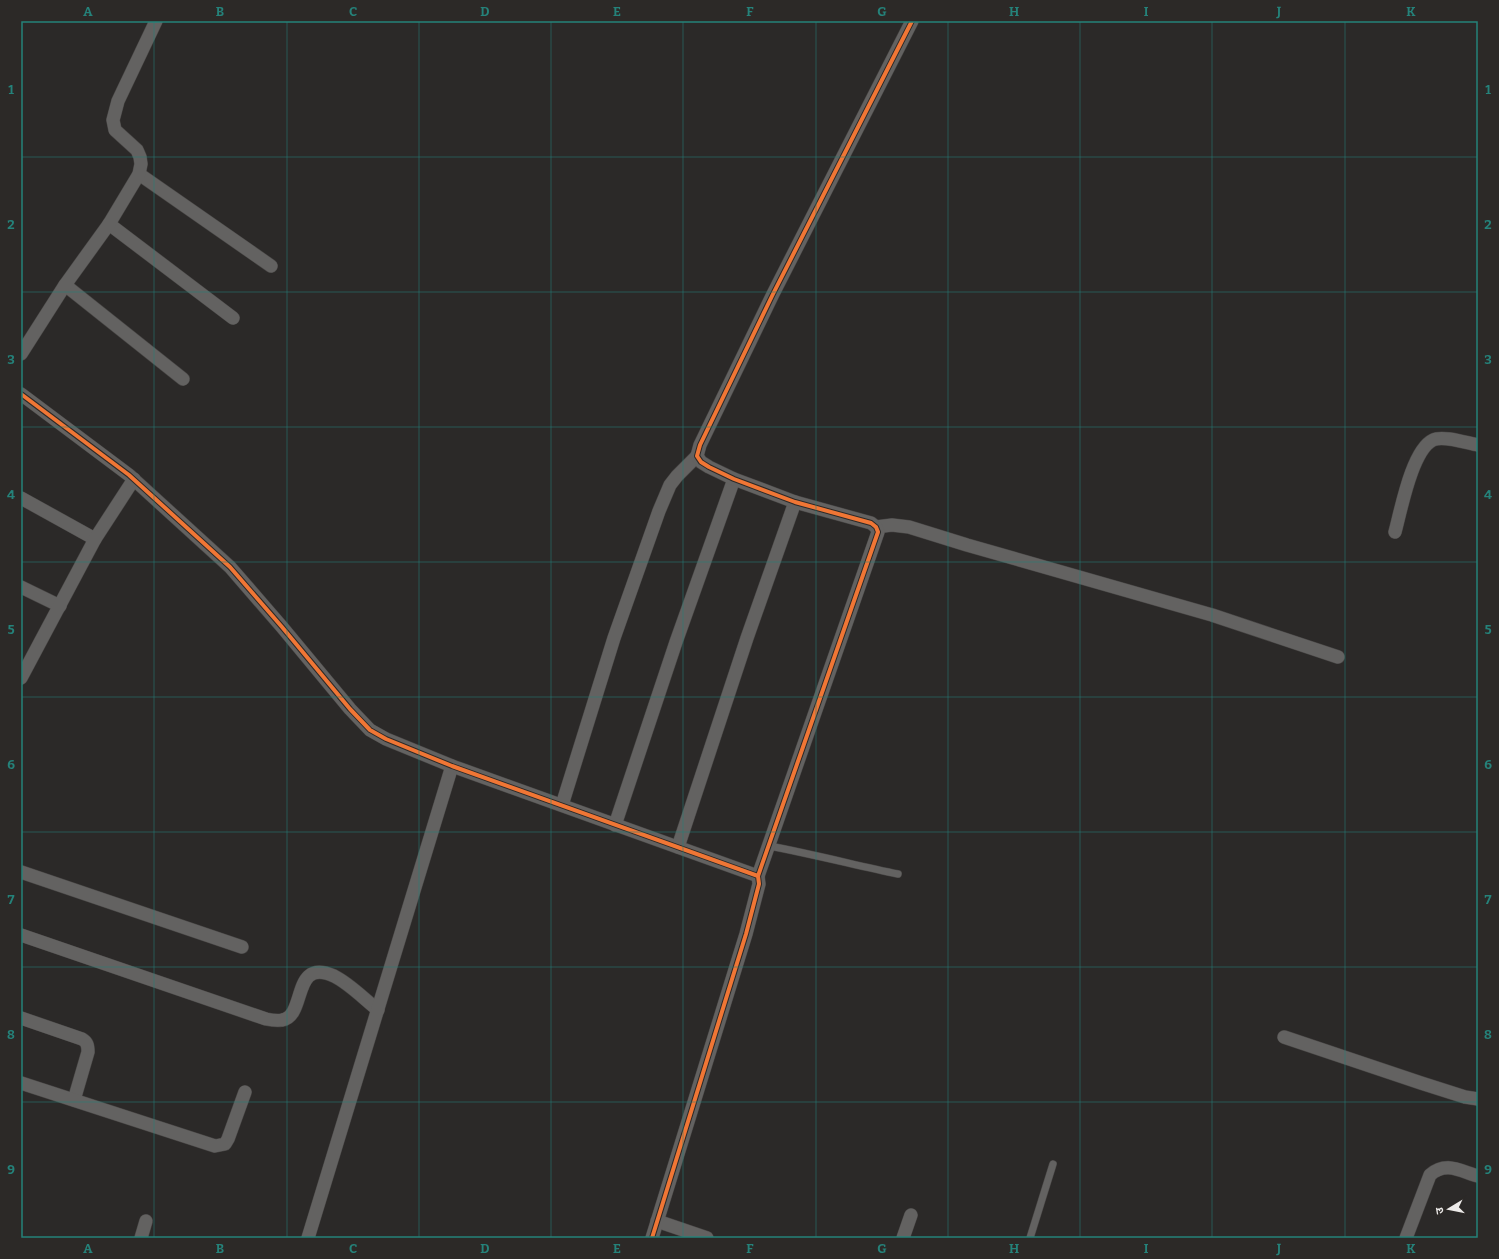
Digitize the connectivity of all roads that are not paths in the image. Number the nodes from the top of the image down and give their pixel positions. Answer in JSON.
{"nodes":[{"id":1,"x":156,"y":21,"type":"edge"},
{"id":2,"x":912,"y":21,"type":"edge"},
{"id":3,"x":139,"y":174,"type":"junction"},
{"id":4,"x":109,"y":224,"type":"junction"},
{"id":5,"x":271,"y":266,"type":"dead end"},
{"id":6,"x":65,"y":284,"type":"junction"},
{"id":7,"x":233,"y":318,"type":"dead end"},
{"id":8,"x":21,"y":354,"type":"edge"},
{"id":9,"x":183,"y":379,"type":"dead end"},
{"id":10,"x":21,"y":394,"type":"edge"},
{"id":11,"x":1478,"y":445,"type":"edge"},
{"id":12,"x":697,"y":456,"type":"junction"},
{"id":13,"x":134,"y":479,"type":"junction"},
{"id":14,"x":734,"y":479,"type":"junction"},
{"id":15,"x":21,"y":498,"type":"edge"},
{"id":16,"x":795,"y":502,"type":"junction"},
{"id":17,"x":876,"y":527,"type":"junction"},
{"id":18,"x":1395,"y":532,"type":"dead end"},
{"id":19,"x":95,"y":539,"type":"junction"},
{"id":20,"x":21,"y":587,"type":"edge"},
{"id":21,"x":60,"y":606,"type":"junction"},
{"id":22,"x":1338,"y":657,"type":"dead end"},
{"id":23,"x":21,"y":678,"type":"edge"},
{"id":24,"x":452,"y":766,"type":"junction"},
{"id":25,"x":562,"y":805,"type":"junction"},
{"id":26,"x":616,"y":824,"type":"junction"},
{"id":27,"x":678,"y":846,"type":"junction"},
{"id":28,"x":769,"y":846,"type":"junction"},
{"id":29,"x":21,"y":872,"type":"edge"},
{"id":30,"x":898,"y":874,"type":"dead end"},
{"id":31,"x":758,"y":876,"type":"junction"},
{"id":32,"x":21,"y":935,"type":"edge"},
{"id":33,"x":242,"y":947,"type":"dead end"},
{"id":34,"x":378,"y":1010,"type":"junction"},
{"id":35,"x":21,"y":1018,"type":"edge"},
{"id":36,"x":1284,"y":1037,"type":"dead end"},
{"id":37,"x":21,"y":1083,"type":"edge"},
{"id":38,"x":245,"y":1092,"type":"dead end"},
{"id":39,"x":1478,"y":1099,"type":"edge"},
{"id":40,"x":74,"y":1100,"type":"junction"},
{"id":41,"x":1053,"y":1164,"type":"dead end"},
{"id":42,"x":1478,"y":1176,"type":"edge"},
{"id":43,"x":911,"y":1215,"type":"dead end"},
{"id":44,"x":146,"y":1221,"type":"dead end"},
{"id":45,"x":657,"y":1221,"type":"junction"},
{"id":46,"x":141,"y":1238,"type":"edge"},
{"id":47,"x":308,"y":1238,"type":"edge"},
{"id":48,"x":652,"y":1238,"type":"edge"},
{"id":49,"x":707,"y":1238,"type":"edge"},
{"id":50,"x":903,"y":1238,"type":"edge"},
{"id":51,"x":1030,"y":1238,"type":"edge"},
{"id":52,"x":1406,"y":1238,"type":"edge"}],
"edges":[{"from":1,"to":3,"type":"street"},
{"from":2,"to":12,"type":"street"},
{"from":3,"to":4,"type":"street"},
{"from":3,"to":5,"type":"street"},
{"from":4,"to":6,"type":"street"},
{"from":4,"to":7,"type":"street"},
{"from":6,"to":8,"type":"street"},
{"from":6,"to":9,"type":"street"},
{"from":10,"to":13,"type":"street"},
{"from":11,"to":18,"type":"street"},
{"from":12,"to":14,"type":"street"},
{"from":12,"to":25,"type":"street"},
{"from":13,"to":19,"type":"street"},
{"from":13,"to":24,"type":"street"},
{"from":14,"to":16,"type":"street"},
{"from":14,"to":26,"type":"street"},
{"from":15,"to":19,"type":"street"},
{"from":16,"to":17,"type":"street"},
{"from":16,"to":27,"type":"street"},
{"from":17,"to":22,"type":"street"},
{"from":17,"to":28,"type":"street"},
{"from":19,"to":21,"type":"street"},
{"from":20,"to":21,"type":"street"},
{"from":21,"to":23,"type":"street"},
{"from":24,"to":25,"type":"street"},
{"from":24,"to":34,"type":"street"},
{"from":25,"to":26,"type":"street"},
{"from":26,"to":27,"type":"street"},
{"from":27,"to":31,"type":"street"},
{"from":28,"to":30,"type":"lane"},
{"from":28,"to":31,"type":"street"},
{"from":29,"to":33,"type":"street"},
{"from":31,"to":45,"type":"street"},
{"from":32,"to":34,"type":"street"},
{"from":34,"to":47,"type":"street"},
{"from":35,"to":40,"type":"street"},
{"from":36,"to":39,"type":"street"},
{"from":37,"to":40,"type":"street"},
{"from":38,"to":40,"type":"street"},
{"from":41,"to":51,"type":"lane"},
{"from":42,"to":52,"type":"street"},
{"from":43,"to":50,"type":"street"},
{"from":44,"to":46,"type":"street"},
{"from":45,"to":48,"type":"street"},
{"from":45,"to":49,"type":"street"}]}
